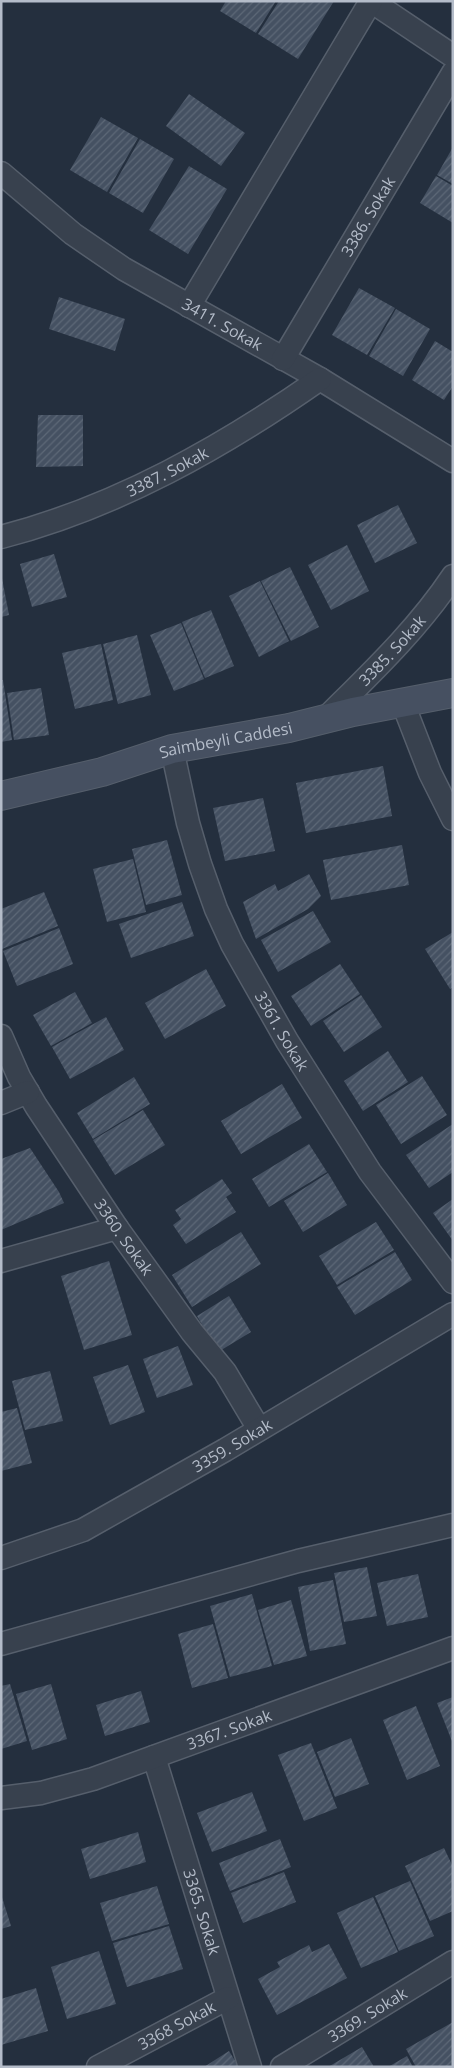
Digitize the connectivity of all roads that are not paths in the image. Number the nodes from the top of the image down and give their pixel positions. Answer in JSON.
{"nodes":[{"id":1,"x":371,"y":1,"type":"edge"},
{"id":2,"x":453,"y":56,"type":"edge"},
{"id":3,"x":453,"y":73,"type":"edge"},
{"id":4,"x":1,"y":173,"type":"edge"},
{"id":5,"x":190,"y":306,"type":"junction"},
{"id":6,"x":282,"y":358,"type":"junction"},
{"id":7,"x":320,"y":379,"type":"junction"},
{"id":8,"x":453,"y":462,"type":"edge"},
{"id":9,"x":1,"y":537,"type":"edge"},
{"id":10,"x":453,"y":576,"type":"edge"},
{"id":11,"x":453,"y":693,"type":"edge"},
{"id":12,"x":402,"y":701,"type":"junction"},
{"id":13,"x":325,"y":719,"type":"junction"},
{"id":14,"x":172,"y":749,"type":"junction"},
{"id":15,"x":1,"y":796,"type":"edge"},
{"id":16,"x":453,"y":819,"type":"edge"},
{"id":17,"x":1,"y":1036,"type":"edge"},
{"id":18,"x":28,"y":1092,"type":"junction"},
{"id":19,"x":1,"y":1103,"type":"edge"},
{"id":20,"x":117,"y":1228,"type":"junction"},
{"id":21,"x":1,"y":1261,"type":"edge"},
{"id":22,"x":453,"y":1282,"type":"edge"},
{"id":23,"x":453,"y":1314,"type":"edge"},
{"id":24,"x":260,"y":1429,"type":"junction"},
{"id":25,"x":453,"y":1525,"type":"edge"},
{"id":26,"x":1,"y":1558,"type":"edge"},
{"id":27,"x":1,"y":1644,"type":"edge"},
{"id":28,"x":453,"y":1648,"type":"edge"},
{"id":29,"x":154,"y":1757,"type":"junction"},
{"id":30,"x":1,"y":1798,"type":"edge"},
{"id":31,"x":453,"y":1962,"type":"edge"},
{"id":32,"x":228,"y":1998,"type":"junction"},
{"id":33,"x":98,"y":2067,"type":"edge"},
{"id":34,"x":250,"y":2067,"type":"edge"},
{"id":35,"x":282,"y":2067,"type":"edge"}],
"edges":[{"from":1,"to":2,"type":"street"},
{"from":1,"to":5,"type":"street"},
{"from":3,"to":6,"type":"street","name":"3386. Sokak"},
{"from":4,"to":5,"type":"street","name":"3411. Sokak"},
{"from":5,"to":6,"type":"street","name":"3411. Sokak"},
{"from":6,"to":7,"type":"street","name":"3411. Sokak"},
{"from":7,"to":8,"type":"street","name":"3411. Sokak"},
{"from":7,"to":9,"type":"street","name":"3387. Sokak"},
{"from":10,"to":13,"type":"street","name":"3385. Sokak"},
{"from":11,"to":12,"type":"main road","name":"Saimbeyli Caddesi"},
{"from":12,"to":13,"type":"main road","name":"Saimbeyli Caddesi"},
{"from":12,"to":16,"type":"street"},
{"from":13,"to":14,"type":"main road","name":"Saimbeyli Caddesi"},
{"from":14,"to":15,"type":"main road","name":"Saimbeyli Caddesi"},
{"from":14,"to":22,"type":"street","name":"3361. Sokak"},
{"from":17,"to":18,"type":"street","name":"3360. Sokak"},
{"from":18,"to":19,"type":"street"},
{"from":18,"to":20,"type":"street","name":"3360. Sokak"},
{"from":20,"to":21,"type":"street"},
{"from":20,"to":24,"type":"street","name":"3360. Sokak"},
{"from":23,"to":24,"type":"street","name":"3359. Sokak"},
{"from":24,"to":26,"type":"street","name":"3359. Sokak"},
{"from":25,"to":27,"type":"street"},
{"from":28,"to":29,"type":"street","name":"3367. Sokak"},
{"from":29,"to":30,"type":"street","name":"3367. Sokak"},
{"from":29,"to":32,"type":"street","name":"3365. Sokak"},
{"from":31,"to":35,"type":"street","name":"3369. Sokak"},
{"from":32,"to":33,"type":"street","name":"3368 Sokak"},
{"from":32,"to":34,"type":"street","name":"3365. Sokak"}]}
